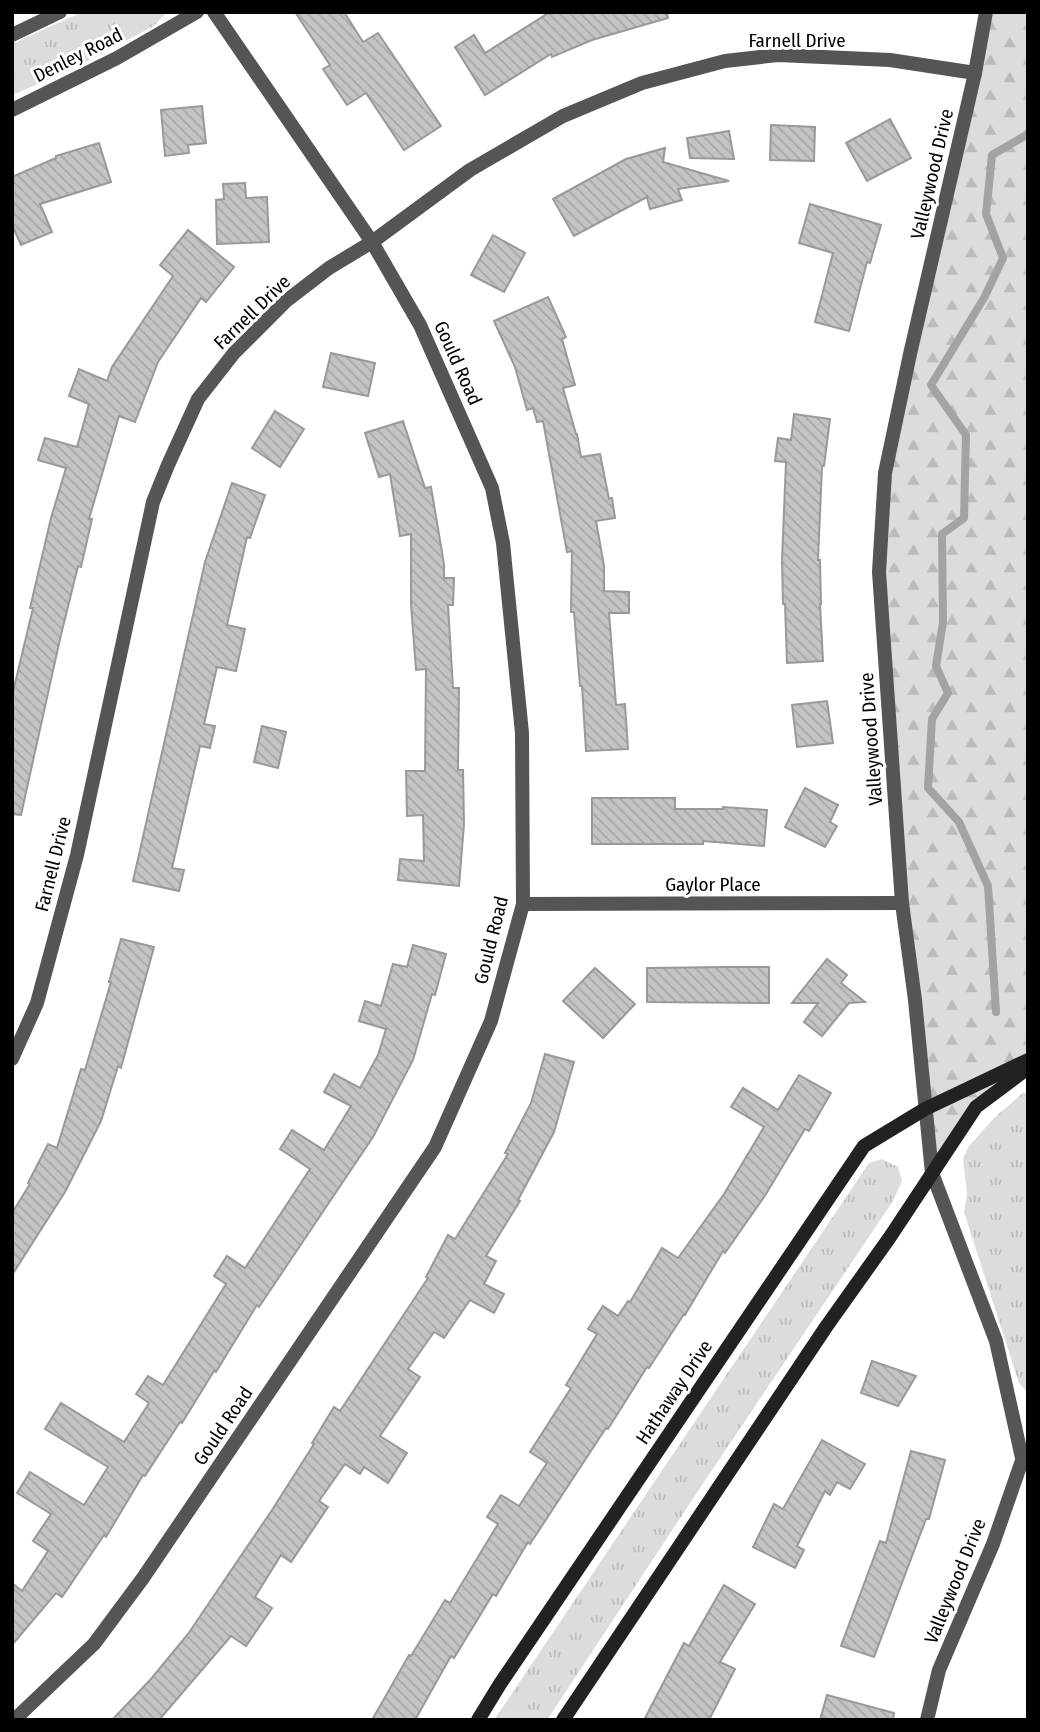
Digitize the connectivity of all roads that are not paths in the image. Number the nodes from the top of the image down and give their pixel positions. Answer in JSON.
{"nodes":[{"id":1,"x":60,"y":12,"type":"edge"},
{"id":2,"x":197,"y":12,"type":"edge"},
{"id":3,"x":214,"y":12,"type":"edge"},
{"id":4,"x":986,"y":12,"type":"edge"},
{"id":5,"x":12,"y":35,"type":"edge"},
{"id":6,"x":975,"y":73,"type":"junction"},
{"id":7,"x":12,"y":110,"type":"edge"},
{"id":8,"x":372,"y":242,"type":"junction"},
{"id":9,"x":902,"y":902,"type":"junction"},
{"id":10,"x":523,"y":904,"type":"junction"},
{"id":11,"x":12,"y":1059,"type":"edge"},
{"id":12,"x":1028,"y":1060,"type":"edge"},
{"id":13,"x":1028,"y":1068,"type":"edge"},
{"id":14,"x":925,"y":1109,"type":"junction"},
{"id":15,"x":932,"y":1172,"type":"junction"},
{"id":16,"x":1025,"y":1452,"type":"edge"},
{"id":17,"x":14,"y":1720,"type":"edge"},
{"id":18,"x":478,"y":1720,"type":"edge"},
{"id":19,"x":563,"y":1720,"type":"edge"},
{"id":20,"x":927,"y":1720,"type":"edge"}],
"edges":[{"from":1,"to":5,"type":"street"},
{"from":2,"to":7,"type":"street","name":"Denley Road"},
{"from":3,"to":8,"type":"street","name":"Gould Road"},
{"from":4,"to":6,"type":"street","name":"Valleywood Drive"},
{"from":6,"to":8,"type":"street","name":"Farnell Drive"},
{"from":6,"to":9,"type":"street","name":"Valleywood Drive"},
{"from":8,"to":10,"type":"street","name":"Gould Road"},
{"from":8,"to":11,"type":"street","name":"Farnell Drive"},
{"from":9,"to":10,"type":"street","name":"Gaylor Place"},
{"from":9,"to":14,"type":"street","name":"Valleywood Drive"},
{"from":10,"to":17,"type":"street","name":"Gould Road"},
{"from":12,"to":14,"type":"street","name":"Hathaway Drive"},
{"from":13,"to":15,"type":"street"},
{"from":14,"to":15,"type":"street","name":"Valleywood Drive"},
{"from":14,"to":18,"type":"street","name":"Hathaway Drive"},
{"from":15,"to":16,"type":"street","name":"Valleywood Drive"},
{"from":15,"to":19,"type":"street"},
{"from":16,"to":20,"type":"street","name":"Valleywood Drive"}]}
